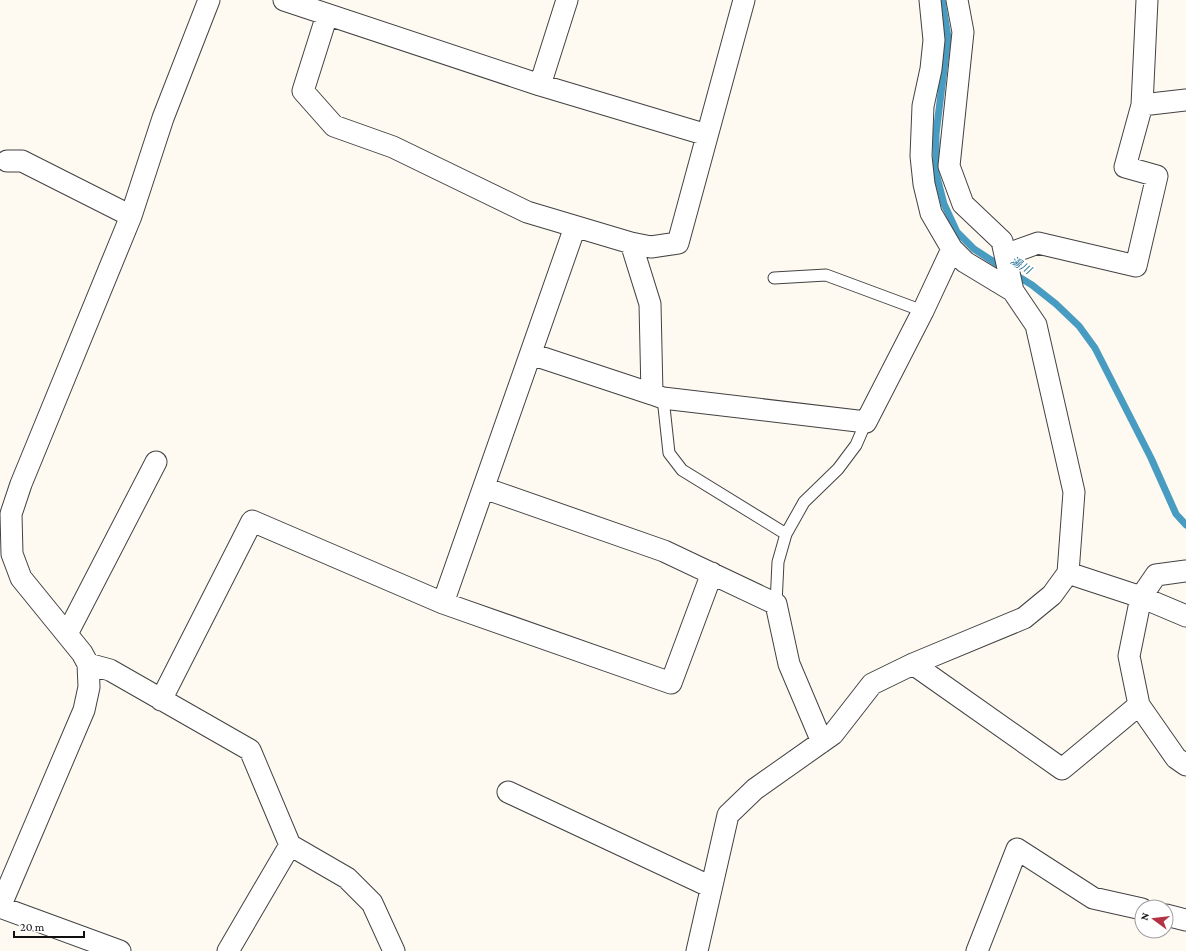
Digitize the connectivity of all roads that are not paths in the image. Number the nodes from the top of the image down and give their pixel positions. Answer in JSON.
{"nodes":[{"id":1,"x":209,"y":0,"type":"edge"},
{"id":2,"x":284,"y":0,"type":"edge"},
{"id":3,"x":566,"y":0,"type":"edge"},
{"id":4,"x":744,"y":0,"type":"edge"},
{"id":5,"x":930,"y":0,"type":"edge"},
{"id":6,"x":957,"y":0,"type":"edge"},
{"id":7,"x":1147,"y":0,"type":"edge"},
{"id":8,"x":327,"y":15,"type":"junction"},
{"id":9,"x":540,"y":85,"type":"junction"},
{"id":10,"x":1186,"y":100,"type":"edge"},
{"id":11,"x":1142,"y":105,"type":"junction"},
{"id":12,"x":707,"y":135,"type":"junction"},
{"id":13,"x":7,"y":161,"type":"dead end"},
{"id":14,"x":131,"y":216,"type":"junction"},
{"id":15,"x":575,"y":227,"type":"junction"},
{"id":16,"x":631,"y":243,"type":"junction"},
{"id":17,"x":952,"y":249,"type":"junction"},
{"id":18,"x":1005,"y":255,"type":"junction"},
{"id":19,"x":774,"y":278,"type":"dead end"},
{"id":20,"x":1014,"y":291,"type":"junction"},
{"id":21,"x":923,"y":311,"type":"junction"},
{"id":22,"x":531,"y":354,"type":"junction"},
{"id":23,"x":658,"y":396,"type":"junction"},
{"id":24,"x":866,"y":422,"type":"junction"},
{"id":25,"x":156,"y":462,"type":"dead end"},
{"id":26,"x":484,"y":488,"type":"junction"},
{"id":27,"x":786,"y":534,"type":"junction"},
{"id":28,"x":1186,"y":571,"type":"edge"},
{"id":29,"x":712,"y":573,"type":"junction"},
{"id":30,"x":1068,"y":573,"type":"junction"},
{"id":31,"x":1141,"y":597,"type":"junction"},
{"id":32,"x":444,"y":603,"type":"junction"},
{"id":33,"x":776,"y":604,"type":"junction"},
{"id":34,"x":1186,"y":616,"type":"edge"},
{"id":35,"x":67,"y":634,"type":"junction"},
{"id":36,"x":88,"y":664,"type":"junction"},
{"id":37,"x":913,"y":664,"type":"junction"},
{"id":38,"x":161,"y":700,"type":"junction"},
{"id":39,"x":1139,"y":705,"type":"junction"},
{"id":40,"x":822,"y":742,"type":"junction"},
{"id":41,"x":1186,"y":765,"type":"edge"},
{"id":42,"x":508,"y":792,"type":"dead end"},
{"id":43,"x":290,"y":845,"type":"junction"},
{"id":44,"x":711,"y":887,"type":"junction"},
{"id":45,"x":0,"y":907,"type":"edge"},
{"id":46,"x":1134,"y":908,"type":"edge"},
{"id":47,"x":1174,"y":917,"type":"edge"},
{"id":48,"x":1186,"y":920,"type":"edge"},
{"id":49,"x":120,"y":951,"type":"edge"},
{"id":50,"x":228,"y":951,"type":"edge"},
{"id":51,"x":394,"y":951,"type":"edge"},
{"id":52,"x":697,"y":951,"type":"edge"},
{"id":53,"x":977,"y":951,"type":"edge"}],
"edges":[{"from":1,"to":14,"type":"street"},
{"from":2,"to":8,"type":"street"},
{"from":3,"to":9,"type":"street"},
{"from":4,"to":12,"type":"street"},
{"from":5,"to":17,"type":"street"},
{"from":6,"to":18,"type":"street"},
{"from":7,"to":11,"type":"street"},
{"from":8,"to":9,"type":"street"},
{"from":8,"to":15,"type":"street"},
{"from":9,"to":12,"type":"street"},
{"from":10,"to":11,"type":"street"},
{"from":11,"to":18,"type":"street"},
{"from":12,"to":16,"type":"street"},
{"from":13,"to":14,"type":"street"},
{"from":14,"to":35,"type":"street"},
{"from":15,"to":16,"type":"street"},
{"from":15,"to":22,"type":"street"},
{"from":16,"to":23,"type":"street"},
{"from":17,"to":20,"type":"street"},
{"from":17,"to":21,"type":"street"},
{"from":18,"to":20,"type":"street"},
{"from":19,"to":21,"type":"lane"},
{"from":20,"to":30,"type":"street"},
{"from":21,"to":24,"type":"street"},
{"from":22,"to":23,"type":"street"},
{"from":22,"to":26,"type":"street"},
{"from":23,"to":24,"type":"street"},
{"from":23,"to":27,"type":"lane"},
{"from":24,"to":27,"type":"lane"},
{"from":25,"to":35,"type":"street"},
{"from":26,"to":29,"type":"street"},
{"from":26,"to":32,"type":"street"},
{"from":27,"to":33,"type":"lane"},
{"from":28,"to":31,"type":"street"},
{"from":29,"to":32,"type":"street"},
{"from":29,"to":33,"type":"street"},
{"from":30,"to":31,"type":"street"},
{"from":30,"to":37,"type":"street"},
{"from":31,"to":34,"type":"street"},
{"from":31,"to":39,"type":"street"},
{"from":32,"to":38,"type":"street"},
{"from":33,"to":40,"type":"street"},
{"from":35,"to":36,"type":"street"},
{"from":36,"to":38,"type":"street"},
{"from":36,"to":45,"type":"street"},
{"from":37,"to":39,"type":"street"},
{"from":37,"to":40,"type":"street"},
{"from":38,"to":43,"type":"street"},
{"from":39,"to":41,"type":"street"},
{"from":40,"to":44,"type":"street"},
{"from":42,"to":44,"type":"street"},
{"from":43,"to":50,"type":"street"},
{"from":43,"to":51,"type":"street"},
{"from":44,"to":52,"type":"street"},
{"from":45,"to":49,"type":"street"},
{"from":46,"to":53,"type":"street"},
{"from":47,"to":48,"type":"street"}]}
